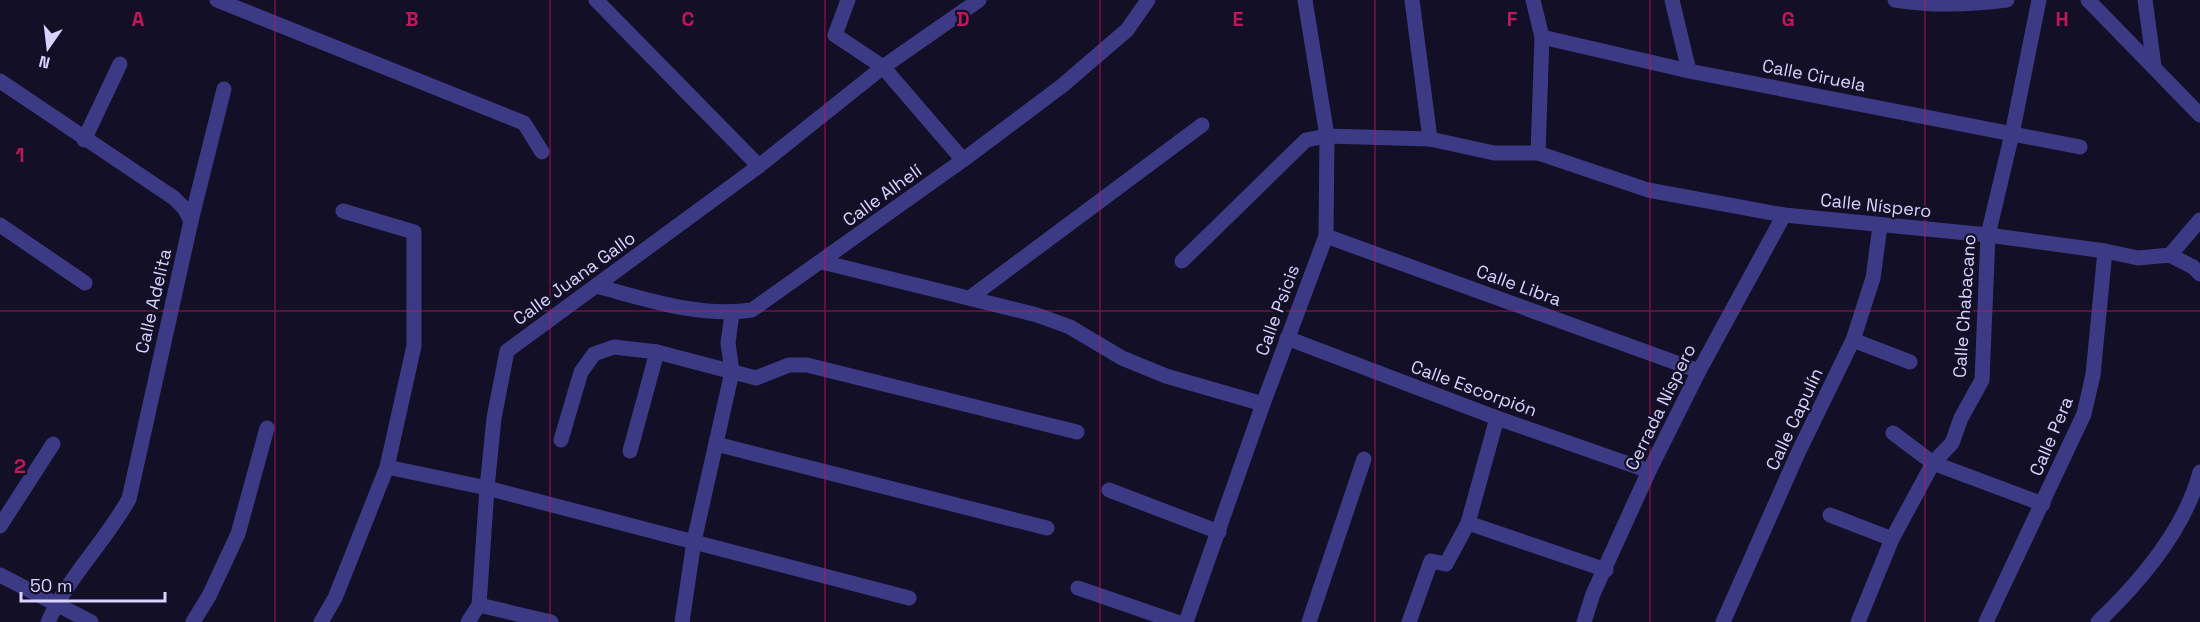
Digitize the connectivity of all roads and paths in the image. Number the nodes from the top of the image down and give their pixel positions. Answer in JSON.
{"nodes":[{"id":1,"x":217,"y":0,"type":"edge"},
{"id":2,"x":596,"y":0,"type":"edge"},
{"id":3,"x":848,"y":0,"type":"edge"},
{"id":4,"x":979,"y":0,"type":"edge"},
{"id":5,"x":1148,"y":0,"type":"edge"},
{"id":6,"x":1305,"y":0,"type":"edge"},
{"id":7,"x":1412,"y":0,"type":"edge"},
{"id":8,"x":1533,"y":0,"type":"edge"},
{"id":9,"x":1672,"y":0,"type":"edge"},
{"id":10,"x":1895,"y":0,"type":"edge"},
{"id":11,"x":2007,"y":0,"type":"edge"},
{"id":12,"x":2039,"y":0,"type":"edge"},
{"id":13,"x":2088,"y":0,"type":"edge"},
{"id":14,"x":2145,"y":0,"type":"edge"},
{"id":15,"x":1926,"y":2,"type":"edge"},
{"id":16,"x":1542,"y":37,"type":"junction"},
{"id":17,"x":120,"y":64,"type":"dead end"},
{"id":18,"x":883,"y":66,"type":"junction"},
{"id":19,"x":2154,"y":66,"type":"junction"},
{"id":20,"x":1689,"y":71,"type":"junction"},
{"id":21,"x":0,"y":81,"type":"edge"},
{"id":22,"x":224,"y":90,"type":"dead end"},
{"id":23,"x":2200,"y":115,"type":"edge"},
{"id":24,"x":1202,"y":125,"type":"dead end"},
{"id":25,"x":2012,"y":134,"type":"junction"},
{"id":26,"x":1327,"y":136,"type":"junction"},
{"id":27,"x":1430,"y":139,"type":"junction"},
{"id":28,"x":84,"y":140,"type":"junction"},
{"id":29,"x":2080,"y":147,"type":"dead end"},
{"id":30,"x":542,"y":152,"type":"dead end"},
{"id":31,"x":1538,"y":153,"type":"junction"},
{"id":32,"x":963,"y":160,"type":"junction"},
{"id":33,"x":759,"y":166,"type":"junction"},
{"id":34,"x":343,"y":212,"type":"dead end"},
{"id":35,"x":1784,"y":215,"type":"junction"},
{"id":36,"x":2200,"y":220,"type":"edge"},
{"id":37,"x":191,"y":221,"type":"junction"},
{"id":38,"x":0,"y":225,"type":"edge"},
{"id":39,"x":1880,"y":226,"type":"junction"},
{"id":40,"x":1326,"y":236,"type":"junction"},
{"id":41,"x":1988,"y":236,"type":"junction"},
{"id":42,"x":2105,"y":251,"type":"junction"},
{"id":43,"x":2170,"y":255,"type":"junction"},
{"id":44,"x":1182,"y":261,"type":"dead end"},
{"id":45,"x":822,"y":262,"type":"junction"},
{"id":46,"x":2200,"y":274,"type":"edge"},
{"id":47,"x":85,"y":283,"type":"dead end"},
{"id":48,"x":596,"y":286,"type":"junction"},
{"id":49,"x":971,"y":297,"type":"junction"},
{"id":50,"x":732,"y":313,"type":"junction"},
{"id":51,"x":1287,"y":338,"type":"junction"},
{"id":52,"x":1853,"y":340,"type":"junction"},
{"id":53,"x":657,"y":352,"type":"junction"},
{"id":54,"x":1910,"y":362,"type":"dead end"},
{"id":55,"x":1698,"y":371,"type":"junction"},
{"id":56,"x":732,"y":372,"type":"junction"},
{"id":57,"x":1263,"y":404,"type":"junction"},
{"id":58,"x":1497,"y":418,"type":"junction"},
{"id":59,"x":267,"y":428,"type":"dead end"},
{"id":60,"x":1077,"y":432,"type":"dead end"},
{"id":61,"x":1893,"y":434,"type":"dead end"},
{"id":62,"x":561,"y":440,"type":"dead end"},
{"id":63,"x":53,"y":444,"type":"dead end"},
{"id":64,"x":716,"y":444,"type":"junction"},
{"id":65,"x":630,"y":451,"type":"dead end"},
{"id":66,"x":1364,"y":459,"type":"dead end"},
{"id":67,"x":1933,"y":463,"type":"junction"},
{"id":68,"x":387,"y":467,"type":"junction"},
{"id":69,"x":1649,"y":471,"type":"junction"},
{"id":70,"x":2200,"y":472,"type":"edge"},
{"id":71,"x":487,"y":488,"type":"junction"},
{"id":72,"x":1109,"y":490,"type":"dead end"},
{"id":73,"x":2043,"y":504,"type":"junction"},
{"id":74,"x":1830,"y":515,"type":"dead end"},
{"id":75,"x":1468,"y":523,"type":"junction"},
{"id":76,"x":0,"y":526,"type":"edge"},
{"id":77,"x":1047,"y":528,"type":"dead end"},
{"id":78,"x":1219,"y":532,"type":"junction"},
{"id":79,"x":1892,"y":539,"type":"junction"},
{"id":80,"x":694,"y":541,"type":"junction"},
{"id":81,"x":1606,"y":570,"type":"junction"},
{"id":82,"x":0,"y":575,"type":"edge"},
{"id":83,"x":1078,"y":588,"type":"dead end"},
{"id":84,"x":909,"y":598,"type":"dead end"},
{"id":85,"x":57,"y":603,"type":"junction"},
{"id":86,"x":479,"y":605,"type":"junction"},
{"id":87,"x":48,"y":622,"type":"edge"},
{"id":88,"x":91,"y":622,"type":"edge"},
{"id":89,"x":193,"y":622,"type":"edge"},
{"id":90,"x":321,"y":622,"type":"edge"},
{"id":91,"x":468,"y":622,"type":"edge"},
{"id":92,"x":551,"y":622,"type":"edge"},
{"id":93,"x":682,"y":622,"type":"edge"},
{"id":94,"x":1177,"y":622,"type":"edge"},
{"id":95,"x":1186,"y":622,"type":"edge"},
{"id":96,"x":1309,"y":622,"type":"edge"},
{"id":97,"x":1409,"y":622,"type":"edge"},
{"id":98,"x":1584,"y":622,"type":"edge"},
{"id":99,"x":1723,"y":622,"type":"edge"},
{"id":100,"x":1858,"y":622,"type":"edge"},
{"id":101,"x":1986,"y":622,"type":"edge"},
{"id":102,"x":2098,"y":622,"type":"edge"}],
"edges":[{"from":1,"to":30,"type":"street"},
{"from":2,"to":33,"type":"street"},
{"from":3,"to":18,"type":"street"},
{"from":4,"to":18,"type":"street","name":"Calle Juana Gallo"},
{"from":5,"to":32,"type":"street","name":"Calle Alhelí"},
{"from":6,"to":26,"type":"street","name":"Calle Psicis"},
{"from":7,"to":27,"type":"street"},
{"from":8,"to":16,"type":"street"},
{"from":9,"to":20,"type":"street"},
{"from":10,"to":15,"type":"street"},
{"from":11,"to":15,"type":"street"},
{"from":12,"to":25,"type":"street","name":"Calle Chabacano"},
{"from":13,"to":19,"type":"street"},
{"from":14,"to":19,"type":"street"},
{"from":16,"to":20,"type":"street","name":"Calle Ciruela"},
{"from":16,"to":31,"type":"street"},
{"from":17,"to":28,"type":"street"},
{"from":18,"to":32,"type":"street"},
{"from":18,"to":33,"type":"street","name":"Calle Juana Gallo"},
{"from":19,"to":23,"type":"street"},
{"from":20,"to":25,"type":"street","name":"Calle Ciruela"},
{"from":21,"to":28,"type":"street"},
{"from":22,"to":37,"type":"street","name":"Calle Adelita"},
{"from":24,"to":49,"type":"street"},
{"from":25,"to":29,"type":"street","name":"Calle Ciruela"},
{"from":25,"to":41,"type":"street","name":"Calle Chabacano"},
{"from":26,"to":27,"type":"street","name":"Calle Níspero"},
{"from":26,"to":40,"type":"street","name":"Calle Psicis"},
{"from":26,"to":44,"type":"street"},
{"from":27,"to":31,"type":"street","name":"Calle Níspero"},
{"from":28,"to":37,"type":"street"},
{"from":31,"to":35,"type":"street","name":"Calle Níspero"},
{"from":32,"to":45,"type":"street","name":"Calle Alhelí"},
{"from":33,"to":48,"type":"street","name":"Calle Juana Gallo"},
{"from":34,"to":68,"type":"street"},
{"from":35,"to":39,"type":"street","name":"Calle Níspero"},
{"from":35,"to":55,"type":"street","name":"Cerrada Níspero"},
{"from":36,"to":43,"type":"street"},
{"from":37,"to":85,"type":"street","name":"Calle Adelita"},
{"from":38,"to":47,"type":"street"},
{"from":39,"to":41,"type":"street","name":"Calle Níspero"},
{"from":39,"to":52,"type":"street","name":"Calle Capulín"},
{"from":40,"to":51,"type":"street","name":"Calle Psicis"},
{"from":40,"to":55,"type":"street","name":"Calle Libra"},
{"from":41,"to":42,"type":"street","name":"Calle Níspero"},
{"from":41,"to":67,"type":"street","name":"Calle Chabacano"},
{"from":42,"to":43,"type":"street","name":"Calle Níspero"},
{"from":42,"to":73,"type":"street","name":"Calle Pera"},
{"from":43,"to":46,"type":"street"},
{"from":45,"to":49,"type":"street"},
{"from":45,"to":50,"type":"street","name":"Calle Alhelí"},
{"from":48,"to":50,"type":"street","name":"Calle Alhelí"},
{"from":48,"to":71,"type":"street","name":"Calle Juana Gallo"},
{"from":49,"to":57,"type":"street"},
{"from":50,"to":56,"type":"street"},
{"from":51,"to":57,"type":"street","name":"Calle Psicis"},
{"from":51,"to":58,"type":"street","name":"Calle Escorpión"},
{"from":52,"to":54,"type":"street"},
{"from":52,"to":99,"type":"street","name":"Calle Capulín"},
{"from":53,"to":56,"type":"street"},
{"from":53,"to":62,"type":"street"},
{"from":53,"to":65,"type":"street"},
{"from":55,"to":69,"type":"street","name":"Cerrada Níspero"},
{"from":56,"to":60,"type":"street"},
{"from":56,"to":64,"type":"street"},
{"from":57,"to":78,"type":"street","name":"Calle Psicis"},
{"from":58,"to":69,"type":"street","name":"Calle Escorpión"},
{"from":58,"to":75,"type":"street"},
{"from":59,"to":89,"type":"street"},
{"from":61,"to":67,"type":"street"},
{"from":63,"to":76,"type":"street"},
{"from":64,"to":77,"type":"street"},
{"from":64,"to":80,"type":"street"},
{"from":66,"to":96,"type":"street"},
{"from":67,"to":73,"type":"street"},
{"from":67,"to":79,"type":"street","name":"Calle Chabacano"},
{"from":68,"to":71,"type":"street"},
{"from":68,"to":90,"type":"street"},
{"from":69,"to":81,"type":"street","name":"Cerrada Níspero"},
{"from":70,"to":102,"type":"street"},
{"from":71,"to":80,"type":"street"},
{"from":71,"to":86,"type":"street","name":"Calle Juana Gallo"},
{"from":72,"to":78,"type":"street"},
{"from":73,"to":101,"type":"street","name":"Calle Pera"},
{"from":74,"to":79,"type":"street"},
{"from":75,"to":81,"type":"street"},
{"from":75,"to":97,"type":"street"},
{"from":78,"to":95,"type":"street","name":"Calle Psicis"},
{"from":79,"to":100,"type":"street","name":"Calle Chabacano"},
{"from":80,"to":84,"type":"street"},
{"from":80,"to":93,"type":"street"},
{"from":81,"to":98,"type":"street","name":"Cerrada Níspero"},
{"from":82,"to":85,"type":"street"},
{"from":83,"to":94,"type":"street"},
{"from":85,"to":87,"type":"street","name":"Calle Adelita"},
{"from":85,"to":88,"type":"street"},
{"from":86,"to":91,"type":"street","name":"Calle Juana Gallo"},
{"from":86,"to":92,"type":"street"}]}
